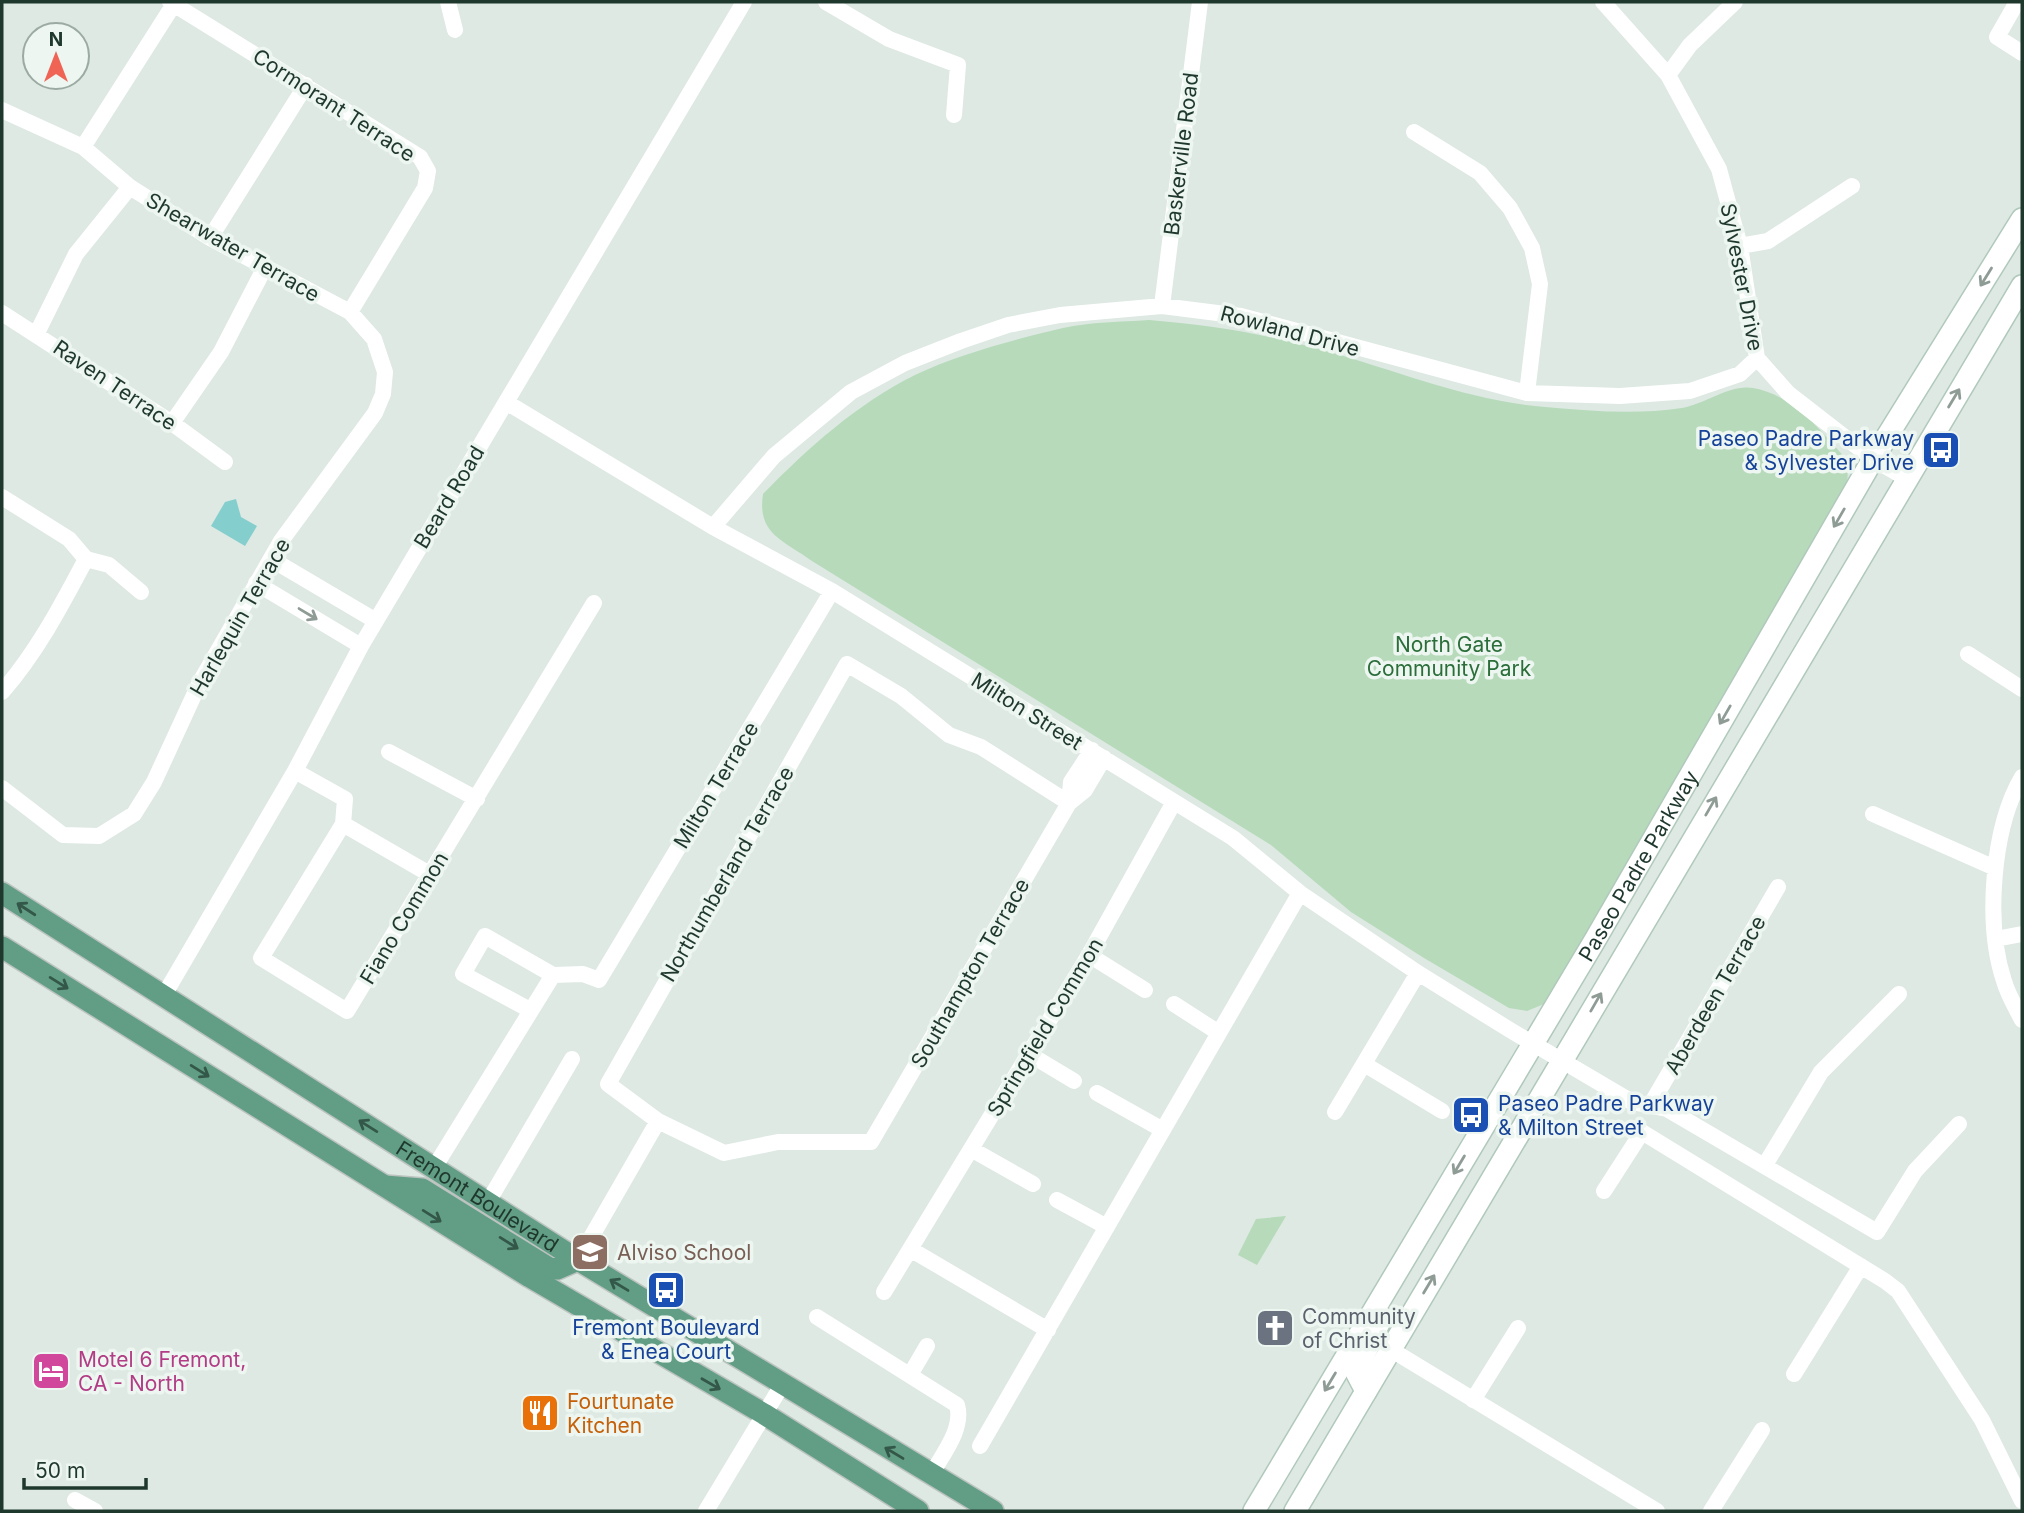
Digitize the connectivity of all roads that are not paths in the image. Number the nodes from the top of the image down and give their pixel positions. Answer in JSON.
{"nodes":[{"id":1,"x":448,"y":2,"type":"edge"},
{"id":2,"x":744,"y":2,"type":"edge"},
{"id":3,"x":826,"y":2,"type":"edge"},
{"id":4,"x":1200,"y":2,"type":"edge"},
{"id":5,"x":1603,"y":2,"type":"edge"},
{"id":6,"x":1735,"y":2,"type":"edge"},
{"id":7,"x":2017,"y":2,"type":"edge"},
{"id":8,"x":172,"y":3,"type":"edge"},
{"id":9,"x":455,"y":30,"type":"dead end"},
{"id":10,"x":2022,"y":53,"type":"edge"},
{"id":11,"x":1668,"y":75,"type":"junction"},
{"id":12,"x":306,"y":85,"type":"junction"},
{"id":13,"x":2,"y":110,"type":"edge"},
{"id":14,"x":954,"y":115,"type":"dead end"},
{"id":15,"x":1414,"y":132,"type":"dead end"},
{"id":16,"x":83,"y":147,"type":"junction"},
{"id":17,"x":1852,"y":186,"type":"dead end"},
{"id":18,"x":130,"y":187,"type":"junction"},
{"id":19,"x":2022,"y":219,"type":"edge"},
{"id":20,"x":210,"y":238,"type":"junction"},
{"id":21,"x":1740,"y":246,"type":"junction"},
{"id":22,"x":264,"y":269,"type":"junction"},
{"id":23,"x":2022,"y":286,"type":"edge"},
{"id":24,"x":1162,"y":306,"type":"junction"},
{"id":25,"x":350,"y":312,"type":"junction"},
{"id":26,"x":2,"y":313,"type":"edge"},
{"id":27,"x":37,"y":333,"type":"junction"},
{"id":28,"x":1757,"y":358,"type":"junction"},
{"id":29,"x":1527,"y":393,"type":"junction"},
{"id":30,"x":383,"y":394,"type":"joint"},
{"id":31,"x":506,"y":402,"type":"junction"},
{"id":32,"x":172,"y":423,"type":"junction"},
{"id":33,"x":1873,"y":459,"type":"junction"},
{"id":34,"x":225,"y":462,"type":"dead end"},
{"id":35,"x":1906,"y":478,"type":"junction"},
{"id":36,"x":2,"y":496,"type":"edge"},
{"id":37,"x":713,"y":527,"type":"junction"},
{"id":38,"x":86,"y":559,"type":"junction"},
{"id":39,"x":271,"y":559,"type":"junction"},
{"id":40,"x":256,"y":583,"type":"junction"},
{"id":41,"x":832,"y":590,"type":"junction"},
{"id":42,"x":141,"y":592,"type":"dead end"},
{"id":43,"x":594,"y":603,"type":"dead end"},
{"id":44,"x":376,"y":621,"type":"junction"},
{"id":45,"x":360,"y":646,"type":"junction"},
{"id":46,"x":1968,"y":654,"type":"dead end"},
{"id":47,"x":2022,"y":689,"type":"edge"},
{"id":48,"x":2,"y":692,"type":"edge"},
{"id":49,"x":389,"y":752,"type":"dead end"},
{"id":50,"x":1098,"y":754,"type":"junction"},
{"id":51,"x":295,"y":771,"type":"junction"},
{"id":52,"x":2022,"y":777,"type":"edge"},
{"id":53,"x":2,"y":788,"type":"edge"},
{"id":54,"x":477,"y":799,"type":"junction"},
{"id":55,"x":1174,"y":802,"type":"junction"},
{"id":56,"x":1069,"y":803,"type":"junction"},
{"id":57,"x":1873,"y":814,"type":"dead end"},
{"id":58,"x":343,"y":824,"type":"junction"},
{"id":59,"x":1995,"y":868,"type":"junction"},
{"id":60,"x":431,"y":875,"type":"junction"},
{"id":61,"x":1778,"y":887,"type":"dead end"},
{"id":62,"x":2,"y":893,"type":"edge"},
{"id":63,"x":1300,"y":893,"type":"junction"},
{"id":64,"x":2022,"y":934,"type":"edge"},
{"id":65,"x":1996,"y":939,"type":"junction"},
{"id":66,"x":2,"y":947,"type":"edge"},
{"id":67,"x":1089,"y":955,"type":"junction"},
{"id":68,"x":1419,"y":974,"type":"junction"},
{"id":69,"x":553,"y":975,"type":"junction"},
{"id":70,"x":1145,"y":990,"type":"dead end"},
{"id":71,"x":1899,"y":995,"type":"dead end"},
{"id":72,"x":163,"y":997,"type":"junction"},
{"id":73,"x":1174,"y":1004,"type":"dead end"},
{"id":74,"x":530,"y":1010,"type":"junction"},
{"id":75,"x":2022,"y":1020,"type":"edge"},
{"id":76,"x":1219,"y":1033,"type":"junction"},
{"id":77,"x":1532,"y":1044,"type":"junction"},
{"id":78,"x":1029,"y":1054,"type":"junction"},
{"id":79,"x":572,"y":1059,"type":"dead end"},
{"id":80,"x":1562,"y":1062,"type":"junction"},
{"id":81,"x":1364,"y":1064,"type":"junction"},
{"id":82,"x":1074,"y":1081,"type":"dead end"},
{"id":83,"x":1097,"y":1093,"type":"dead end"},
{"id":84,"x":1651,"y":1104,"type":"junction"},
{"id":85,"x":1442,"y":1111,"type":"dead end"},
{"id":86,"x":1335,"y":1112,"type":"dead end"},
{"id":87,"x":658,"y":1121,"type":"junction"},
{"id":88,"x":1959,"y":1124,"type":"dead end"},
{"id":89,"x":1163,"y":1130,"type":"junction"},
{"id":90,"x":971,"y":1149,"type":"junction"},
{"id":91,"x":1765,"y":1165,"type":"junction"},
{"id":92,"x":434,"y":1168,"type":"junction"},
{"id":93,"x":1032,"y":1184,"type":"dead end"},
{"id":94,"x":383,"y":1186,"type":"junction"},
{"id":95,"x":1604,"y":1191,"type":"dead end"},
{"id":96,"x":1057,"y":1200,"type":"dead end"},
{"id":97,"x":488,"y":1202,"type":"junction"},
{"id":98,"x":1107,"y":1227,"type":"junction"},
{"id":99,"x":910,"y":1249,"type":"junction"},
{"id":100,"x":578,"y":1260,"type":"junction"},
{"id":101,"x":1399,"y":1265,"type":"junction"},
{"id":102,"x":1861,"y":1266,"type":"junction"},
{"id":103,"x":884,"y":1292,"type":"dead end"},
{"id":104,"x":817,"y":1317,"type":"dead end"},
{"id":105,"x":1518,"y":1328,"type":"dead end"},
{"id":106,"x":1048,"y":1330,"type":"junction"},
{"id":107,"x":927,"y":1346,"type":"dead end"},
{"id":108,"x":1390,"y":1349,"type":"junction"},
{"id":109,"x":1794,"y":1374,"type":"dead end"},
{"id":110,"x":911,"y":1375,"type":"junction"},
{"id":111,"x":782,"y":1384,"type":"junction"},
{"id":112,"x":1366,"y":1391,"type":"junction"},
{"id":113,"x":1473,"y":1400,"type":"junction"},
{"id":114,"x":764,"y":1415,"type":"junction"},
{"id":115,"x":1762,"y":1430,"type":"dead end"},
{"id":116,"x":980,"y":1446,"type":"dead end"},
{"id":117,"x":931,"y":1475,"type":"junction"},
{"id":118,"x":75,"y":1500,"type":"dead end"},
{"id":119,"x":2022,"y":1501,"type":"edge"},
{"id":120,"x":95,"y":1511,"type":"edge"},
{"id":121,"x":706,"y":1511,"type":"edge"},
{"id":122,"x":918,"y":1511,"type":"edge"},
{"id":123,"x":993,"y":1511,"type":"edge"},
{"id":124,"x":1254,"y":1511,"type":"edge"},
{"id":125,"x":1295,"y":1511,"type":"edge"},
{"id":126,"x":1657,"y":1511,"type":"edge"},
{"id":127,"x":1712,"y":1511,"type":"edge"}],
"edges":[{"from":1,"to":9,"type":"street"},
{"from":2,"to":31,"type":"street","name":"Beard Road"},
{"from":3,"to":14,"type":"street"},
{"from":4,"to":24,"type":"street","name":"Baskerville Road"},
{"from":5,"to":11,"type":"street","name":"Sylvester Drive"},
{"from":6,"to":11,"type":"street"},
{"from":7,"to":10,"type":"street"},
{"from":8,"to":12,"type":"street","name":"Cormorant Terrace"},
{"from":8,"to":16,"type":"street"},
{"from":11,"to":21,"type":"street","name":"Sylvester Drive"},
{"from":12,"to":20,"type":"street"},
{"from":12,"to":25,"type":"street","name":"Cormorant Terrace"},
{"from":13,"to":16,"type":"street","name":"Shearwater Terrace"},
{"from":15,"to":29,"type":"street"},
{"from":16,"to":18,"type":"street","name":"Shearwater Terrace"},
{"from":17,"to":21,"type":"street"},
{"from":18,"to":20,"type":"street","name":"Shearwater Terrace"},
{"from":18,"to":27,"type":"street"},
{"from":19,"to":33,"type":"main road","name":"Paseo Padre Parkway","one_way":true},
{"from":20,"to":22,"type":"street","name":"Shearwater Terrace"},
{"from":21,"to":28,"type":"street","name":"Sylvester Drive"},
{"from":22,"to":25,"type":"street","name":"Shearwater Terrace"},
{"from":22,"to":32,"type":"street"},
{"from":35,"to":23,"type":"main road","name":"Paseo Padre Parkway","one_way":true},
{"from":24,"to":29,"type":"street","name":"Rowland Drive"},
{"from":24,"to":37,"type":"street","name":"Rowland Drive"},
{"from":25,"to":30,"type":"street","name":"Shearwater Terrace"},
{"from":26,"to":27,"type":"street","name":"Raven Terrace"},
{"from":27,"to":32,"type":"street","name":"Raven Terrace"},
{"from":28,"to":29,"type":"street","name":"Rowland Drive"},
{"from":28,"to":33,"type":"street","name":"Sylvester Drive"},
{"from":30,"to":39,"type":"street","name":"Harlequin Terrace"},
{"from":31,"to":37,"type":"street","name":"Milton Street"},
{"from":31,"to":44,"type":"street","name":"Beard Road"},
{"from":32,"to":34,"type":"street","name":"Raven Terrace"},
{"from":33,"to":35,"type":"street","name":"Sylvester Drive"},
{"from":33,"to":77,"type":"main road","name":"Paseo Padre Parkway","one_way":true},
{"from":80,"to":35,"type":"main road","name":"Paseo Padre Parkway","one_way":true},
{"from":36,"to":38,"type":"street"},
{"from":37,"to":41,"type":"street","name":"Milton Street"},
{"from":38,"to":42,"type":"street"},
{"from":38,"to":48,"type":"street"},
{"from":39,"to":40,"type":"street","name":"Harlequin Terrace"},
{"from":39,"to":44,"type":"street"},
{"from":40,"to":45,"type":"street","one_way":true},
{"from":40,"to":53,"type":"street","name":"Harlequin Terrace"},
{"from":41,"to":50,"type":"street","name":"Milton Street"},
{"from":41,"to":69,"type":"street","name":"Milton Terrace"},
{"from":43,"to":54,"type":"street","name":"Fiano Common"},
{"from":44,"to":45,"type":"street","name":"Beard Road"},
{"from":45,"to":51,"type":"street","name":"Beard Road"},
{"from":46,"to":47,"type":"street"},
{"from":49,"to":54,"type":"street"},
{"from":50,"to":55,"type":"street","name":"Milton Street"},
{"from":50,"to":56,"type":"street","name":"Southampton Terrace"},
{"from":51,"to":58,"type":"street"},
{"from":51,"to":72,"type":"street","name":"Beard Road"},
{"from":52,"to":59,"type":"street"},
{"from":54,"to":60,"type":"street","name":"Fiano Common"},
{"from":55,"to":63,"type":"street","name":"Milton Street"},
{"from":55,"to":67,"type":"street","name":"Springfield Common"},
{"from":56,"to":87,"type":"street","name":"Southampton Terrace"},
{"from":56,"to":87,"type":"street","name":"Northumberland Terrace"},
{"from":57,"to":59,"type":"street"},
{"from":58,"to":60,"type":"street"},
{"from":58,"to":60,"type":"street","name":"Fiano Common"},
{"from":59,"to":65,"type":"street"},
{"from":61,"to":84,"type":"street","name":"Aberdeen Terrace"},
{"from":72,"to":62,"type":"main road","name":"Fremont Boulevard","one_way":true},
{"from":63,"to":68,"type":"street","name":"Milton Street"},
{"from":63,"to":76,"type":"street"},
{"from":64,"to":65,"type":"street"},
{"from":65,"to":75,"type":"street"},
{"from":66,"to":94,"type":"main road","name":"Fremont Boulevard","one_way":true},
{"from":67,"to":70,"type":"street"},
{"from":67,"to":78,"type":"street","name":"Springfield Common"},
{"from":68,"to":77,"type":"street","name":"Milton Street"},
{"from":68,"to":81,"type":"street"},
{"from":69,"to":74,"type":"street"},
{"from":69,"to":74,"type":"street"},
{"from":71,"to":91,"type":"street"},
{"from":92,"to":72,"type":"main road","name":"Fremont Boulevard","one_way":true},
{"from":73,"to":76,"type":"street"},
{"from":74,"to":92,"type":"street"},
{"from":76,"to":89,"type":"street"},
{"from":77,"to":80,"type":"street","name":"Milton Street"},
{"from":77,"to":101,"type":"main road","name":"Paseo Padre Parkway","one_way":true},
{"from":78,"to":82,"type":"street"},
{"from":78,"to":90,"type":"street","name":"Springfield Common"},
{"from":79,"to":97,"type":"street"},
{"from":80,"to":84,"type":"street","name":"Milton Street"},
{"from":108,"to":80,"type":"main road","name":"Paseo Padre Parkway","one_way":true},
{"from":81,"to":85,"type":"street"},
{"from":81,"to":86,"type":"street"},
{"from":83,"to":89,"type":"street"},
{"from":84,"to":91,"type":"street","name":"Milton Street"},
{"from":87,"to":100,"type":"street"},
{"from":88,"to":91,"type":"street","name":"Milton Street"},
{"from":89,"to":98,"type":"street"},
{"from":90,"to":93,"type":"street"},
{"from":90,"to":99,"type":"street","name":"Springfield Common"},
{"from":92,"to":97,"type":"main road","name":"Fremont Boulevard"},
{"from":94,"to":100,"type":"main road","one_way":true},
{"from":94,"to":114,"type":"main road","name":"Fremont Boulevard","one_way":true},
{"from":95,"to":102,"type":"street"},
{"from":96,"to":98,"type":"street"},
{"from":97,"to":100,"type":"main road","name":"Fremont Boulevard"},
{"from":98,"to":106,"type":"street"},
{"from":99,"to":103,"type":"street","name":"Springfield Common"},
{"from":99,"to":106,"type":"street"},
{"from":111,"to":100,"type":"main road","name":"Fremont Boulevard","one_way":true},
{"from":101,"to":112,"type":"main road"},
{"from":101,"to":124,"type":"main road","name":"Paseo Padre Parkway","one_way":true},
{"from":102,"to":109,"type":"street"},
{"from":102,"to":119,"type":"street"},
{"from":104,"to":110,"type":"street"},
{"from":105,"to":113,"type":"street"},
{"from":106,"to":116,"type":"street"},
{"from":107,"to":110,"type":"street"},
{"from":108,"to":112,"type":"main road","name":"Paseo Padre Parkway"},
{"from":108,"to":113,"type":"street"},
{"from":110,"to":117,"type":"street"},
{"from":111,"to":114,"type":"street"},
{"from":117,"to":111,"type":"main road","name":"Fremont Boulevard","one_way":true},
{"from":112,"to":125,"type":"main road","name":"Paseo Padre Parkway"},
{"from":113,"to":126,"type":"street"},
{"from":114,"to":121,"type":"street"},
{"from":114,"to":122,"type":"main road","name":"Fremont Boulevard"},
{"from":115,"to":127,"type":"street"},
{"from":117,"to":123,"type":"main road","name":"Fremont Boulevard"},
{"from":118,"to":120,"type":"street"}]}
